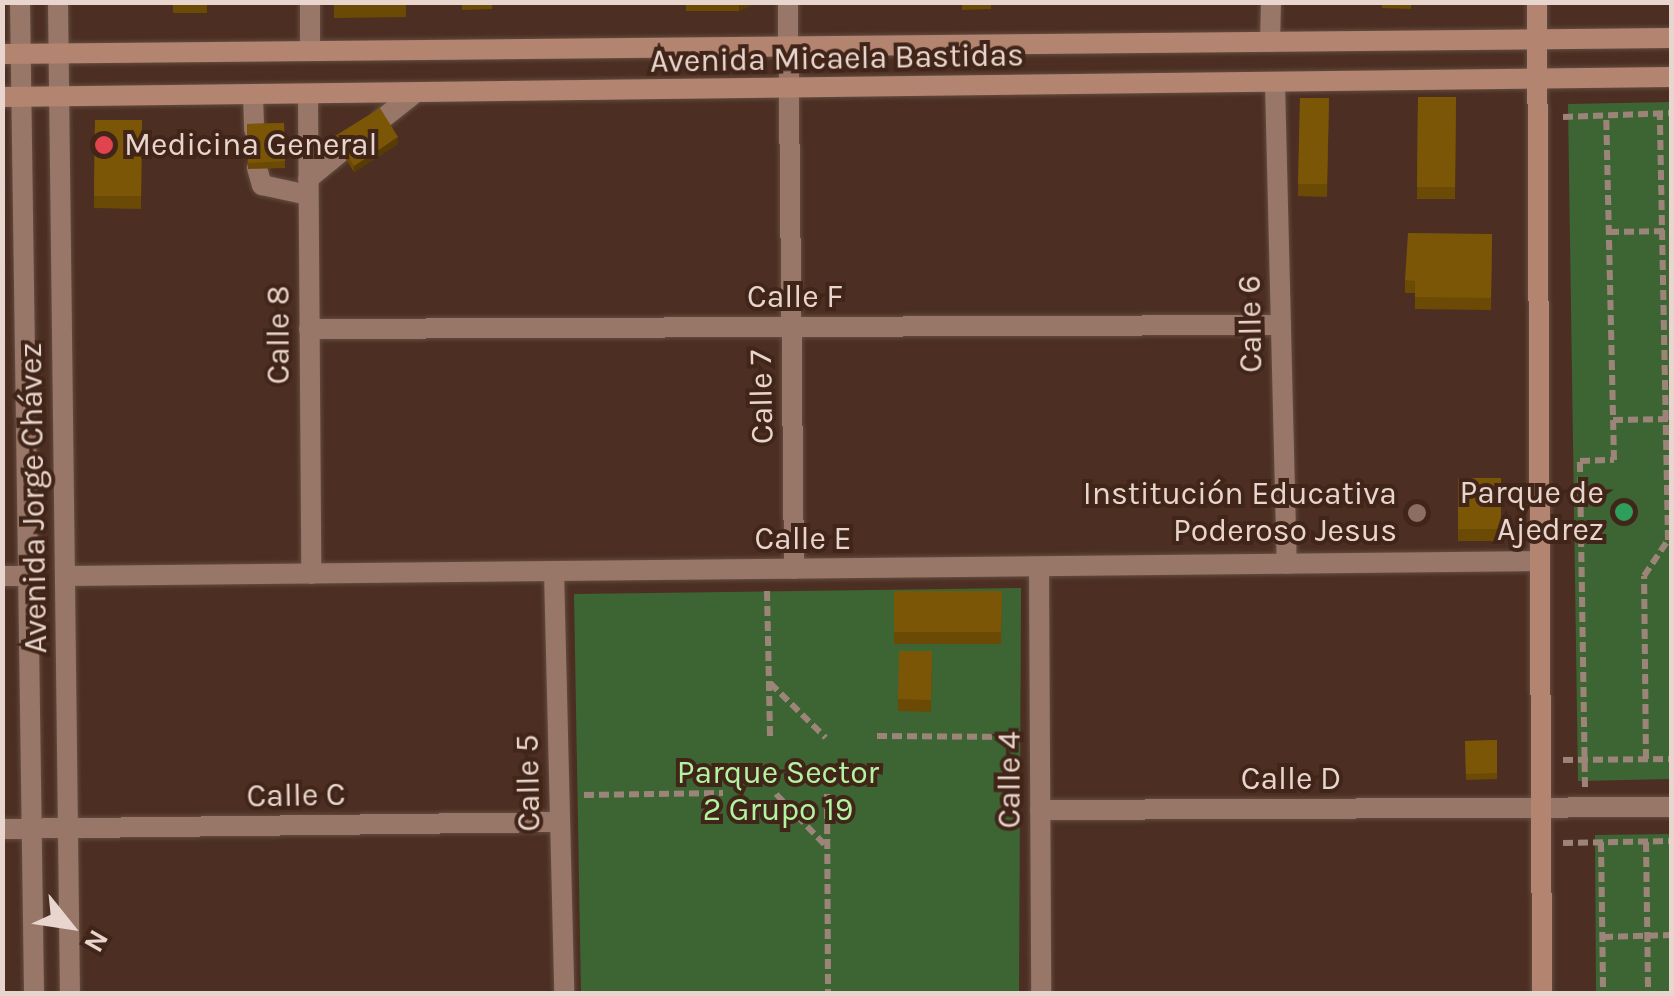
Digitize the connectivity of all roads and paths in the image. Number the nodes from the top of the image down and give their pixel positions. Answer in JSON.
{"nodes":[{"id":1,"x":20,"y":2,"type":"edge"},
{"id":2,"x":58,"y":2,"type":"edge"},
{"id":3,"x":310,"y":2,"type":"edge"},
{"id":4,"x":788,"y":2,"type":"edge"},
{"id":5,"x":1270,"y":2,"type":"edge"},
{"id":6,"x":1536,"y":2,"type":"edge"},
{"id":7,"x":1672,"y":38,"type":"edge"},
{"id":8,"x":1537,"y":40,"type":"junction"},
{"id":9,"x":1270,"y":42,"type":"junction"},
{"id":10,"x":788,"y":45,"type":"junction"},
{"id":11,"x":310,"y":48,"type":"junction"},
{"id":12,"x":12,"y":54,"type":"edge"},
{"id":13,"x":59,"y":55,"type":"junction"},
{"id":14,"x":1672,"y":77,"type":"edge"},
{"id":15,"x":1538,"y":78,"type":"junction"},
{"id":16,"x":1275,"y":82,"type":"junction"},
{"id":17,"x":789,"y":91,"type":"junction"},
{"id":18,"x":413,"y":94,"type":"junction"},
{"id":19,"x":253,"y":96,"type":"junction"},
{"id":20,"x":308,"y":96,"type":"junction"},
{"id":21,"x":12,"y":97,"type":"edge"},
{"id":22,"x":59,"y":98,"type":"junction"},
{"id":23,"x":1672,"y":113,"type":"edge"},
{"id":24,"x":1660,"y":114,"type":"junction"},
{"id":25,"x":1606,"y":115,"type":"junction"},
{"id":26,"x":1538,"y":118,"type":"junction"},
{"id":27,"x":382,"y":119,"type":"edge"},
{"id":28,"x":254,"y":130,"type":"edge"},
{"id":29,"x":342,"y":152,"type":"edge"},
{"id":30,"x":257,"y":168,"type":"edge"},
{"id":31,"x":308,"y":187,"type":"junction"},
{"id":32,"x":1662,"y":231,"type":"junction"},
{"id":33,"x":1672,"y":231,"type":"edge"},
{"id":34,"x":1609,"y":232,"type":"junction"},
{"id":35,"x":1281,"y":325,"type":"junction"},
{"id":36,"x":791,"y":327,"type":"junction"},
{"id":37,"x":309,"y":329,"type":"junction"},
{"id":38,"x":1668,"y":419,"type":"edge"},
{"id":39,"x":1613,"y":420,"type":"junction"},
{"id":40,"x":1540,"y":561,"type":"junction"},
{"id":41,"x":1287,"y":564,"type":"junction"},
{"id":42,"x":1039,"y":566,"type":"junction"},
{"id":43,"x":767,"y":569,"type":"junction"},
{"id":44,"x":794,"y":569,"type":"junction"},
{"id":45,"x":554,"y":572,"type":"junction"},
{"id":46,"x":310,"y":574,"type":"junction"},
{"id":47,"x":2,"y":576,"type":"edge"},
{"id":48,"x":30,"y":576,"type":"junction"},
{"id":49,"x":65,"y":576,"type":"junction"},
{"id":50,"x":767,"y":595,"type":"junction"},
{"id":51,"x":786,"y":595,"type":"dead end"},
{"id":52,"x":748,"y":596,"type":"dead end"},
{"id":53,"x":769,"y":682,"type":"junction"},
{"id":54,"x":877,"y":736,"type":"dead end"},
{"id":55,"x":826,"y":738,"type":"dead end"},
{"id":56,"x":1040,"y":738,"type":"junction"},
{"id":57,"x":770,"y":740,"type":"dead end"},
{"id":58,"x":1672,"y":759,"type":"edge"},
{"id":59,"x":1541,"y":760,"type":"junction"},
{"id":60,"x":1585,"y":760,"type":"junction"},
{"id":61,"x":1646,"y":760,"type":"junction"},
{"id":62,"x":582,"y":775,"type":"dead end"},
{"id":63,"x":723,"y":793,"type":"dead end"},
{"id":64,"x":776,"y":794,"type":"dead end"},
{"id":65,"x":827,"y":794,"type":"dead end"},
{"id":66,"x":559,"y":795,"type":"junction"},
{"id":67,"x":583,"y":795,"type":"junction"},
{"id":68,"x":1542,"y":808,"type":"junction"},
{"id":69,"x":1586,"y":808,"type":"junction"},
{"id":70,"x":1672,"y":808,"type":"edge"},
{"id":71,"x":1040,"y":810,"type":"junction"},
{"id":72,"x":583,"y":815,"type":"dead end"},
{"id":73,"x":560,"y":822,"type":"junction"},
{"id":74,"x":2,"y":829,"type":"edge"},
{"id":75,"x":32,"y":829,"type":"junction"},
{"id":76,"x":68,"y":829,"type":"junction"},
{"id":77,"x":1672,"y":841,"type":"edge"},
{"id":78,"x":1586,"y":842,"type":"junction"},
{"id":79,"x":1601,"y":842,"type":"junction"},
{"id":80,"x":1646,"y":842,"type":"junction"},
{"id":81,"x":1542,"y":843,"type":"junction"},
{"id":82,"x":827,"y":847,"type":"junction"},
{"id":83,"x":1672,"y":935,"type":"edge"},
{"id":84,"x":1648,"y":936,"type":"junction"},
{"id":85,"x":1602,"y":937,"type":"junction"},
{"id":86,"x":34,"y":994,"type":"edge"},
{"id":87,"x":70,"y":994,"type":"edge"},
{"id":88,"x":564,"y":994,"type":"edge"},
{"id":89,"x":828,"y":994,"type":"edge"},
{"id":90,"x":1041,"y":994,"type":"edge"},
{"id":91,"x":1542,"y":994,"type":"edge"},
{"id":92,"x":1603,"y":994,"type":"edge"},
{"id":93,"x":1648,"y":994,"type":"edge"}],
"edges":[{"from":1,"to":12,"type":"street","name":"Avenida Jorge Chávez"},
{"from":2,"to":13,"type":"street","name":"Avenida Jorge Chávez"},
{"from":3,"to":11,"type":"street"},
{"from":4,"to":10,"type":"street","name":"Calle 7"},
{"from":5,"to":9,"type":"street"},
{"from":6,"to":8,"type":"street"},
{"from":7,"to":8,"type":"street","name":"Avenida Micaela Bastidas"},
{"from":8,"to":9,"type":"street","name":"Avenida Micaela Bastidas"},
{"from":8,"to":15,"type":"street"},
{"from":9,"to":10,"type":"street","name":"Avenida Micaela Bastidas"},
{"from":10,"to":11,"type":"street","name":"Avenida Micaela Bastidas"},
{"from":10,"to":17,"type":"street","name":"Calle 7"},
{"from":11,"to":13,"type":"street","name":"Avenida Micaela Bastidas"},
{"from":12,"to":13,"type":"street","name":"Avenida Micaela Bastidas"},
{"from":12,"to":21,"type":"street","name":"Avenida Jorge Chávez"},
{"from":13,"to":22,"type":"street","name":"Avenida Jorge Chávez"},
{"from":14,"to":15,"type":"street","name":"Avenida Micaela Bastidas"},
{"from":15,"to":16,"type":"street","name":"Avenida Micaela Bastidas"},
{"from":15,"to":26,"type":"street"},
{"from":16,"to":17,"type":"street","name":"Avenida Micaela Bastidas"},
{"from":16,"to":35,"type":"street","name":"Calle 6"},
{"from":17,"to":18,"type":"street","name":"Avenida Micaela Bastidas"},
{"from":17,"to":36,"type":"street","name":"Calle 7"},
{"from":18,"to":20,"type":"street","name":"Avenida Micaela Bastidas"},
{"from":18,"to":27,"type":"street"},
{"from":19,"to":20,"type":"street","name":"Avenida Micaela Bastidas"},
{"from":19,"to":22,"type":"street","name":"Avenida Micaela Bastidas"},
{"from":19,"to":28,"type":"street"},
{"from":20,"to":31,"type":"street","name":"Calle 8"},
{"from":21,"to":22,"type":"street","name":"Avenida Micaela Bastidas"},
{"from":21,"to":48,"type":"street","name":"Avenida Jorge Chávez"},
{"from":22,"to":49,"type":"street","name":"Avenida Jorge Chávez"},
{"from":23,"to":24,"type":"path"},
{"from":24,"to":25,"type":"path"},
{"from":24,"to":32,"type":"path"},
{"from":25,"to":26,"type":"path"},
{"from":25,"to":34,"type":"path"},
{"from":26,"to":40,"type":"street"},
{"from":29,"to":31,"type":"street"},
{"from":30,"to":31,"type":"street"},
{"from":31,"to":37,"type":"street","name":"Calle 8"},
{"from":32,"to":33,"type":"path"},
{"from":32,"to":34,"type":"path"},
{"from":32,"to":38,"type":"path"},
{"from":34,"to":39,"type":"path"},
{"from":35,"to":36,"type":"street","name":"Calle F"},
{"from":35,"to":41,"type":"street","name":"Calle 6"},
{"from":36,"to":37,"type":"street","name":"Calle F"},
{"from":36,"to":44,"type":"street","name":"Calle 7"},
{"from":37,"to":46,"type":"street","name":"Calle 8"},
{"from":38,"to":39,"type":"path"},
{"from":38,"to":61,"type":"path"},
{"from":39,"to":60,"type":"path"},
{"from":40,"to":41,"type":"street","name":"Calle E"},
{"from":40,"to":59,"type":"street"},
{"from":41,"to":42,"type":"street","name":"Calle E"},
{"from":42,"to":44,"type":"street","name":"Calle E"},
{"from":42,"to":56,"type":"street","name":"Calle 4"},
{"from":43,"to":44,"type":"street","name":"Calle E"},
{"from":43,"to":45,"type":"street","name":"Calle E"},
{"from":43,"to":50,"type":"path"},
{"from":45,"to":46,"type":"street","name":"Calle E"},
{"from":45,"to":66,"type":"street","name":"Calle 5"},
{"from":46,"to":49,"type":"street","name":"Calle E"},
{"from":47,"to":48,"type":"street"},
{"from":48,"to":75,"type":"street","name":"Avenida Jorge Chávez"},
{"from":49,"to":76,"type":"street","name":"Avenida Jorge Chávez"},
{"from":50,"to":51,"type":"path"},
{"from":50,"to":52,"type":"path"},
{"from":50,"to":53,"type":"path"},
{"from":53,"to":55,"type":"path"},
{"from":53,"to":57,"type":"path"},
{"from":54,"to":56,"type":"path"},
{"from":56,"to":71,"type":"street","name":"Calle 4"},
{"from":58,"to":61,"type":"path"},
{"from":59,"to":60,"type":"path"},
{"from":59,"to":68,"type":"street"},
{"from":60,"to":61,"type":"path"},
{"from":60,"to":69,"type":"path"},
{"from":62,"to":67,"type":"path"},
{"from":63,"to":67,"type":"path"},
{"from":64,"to":82,"type":"path"},
{"from":65,"to":82,"type":"path"},
{"from":66,"to":67,"type":"path"},
{"from":66,"to":73,"type":"street","name":"Calle 5"},
{"from":67,"to":72,"type":"path"},
{"from":68,"to":69,"type":"street"},
{"from":68,"to":71,"type":"street","name":"Calle D"},
{"from":68,"to":81,"type":"street"},
{"from":69,"to":70,"type":"street"},
{"from":69,"to":78,"type":"path"},
{"from":71,"to":90,"type":"street","name":"Calle 4"},
{"from":73,"to":76,"type":"street","name":"Calle C"},
{"from":73,"to":88,"type":"street","name":"Calle 5"},
{"from":74,"to":75,"type":"street"},
{"from":75,"to":76,"type":"street","name":"Calle C"},
{"from":75,"to":86,"type":"street","name":"Avenida Jorge Chávez"},
{"from":76,"to":87,"type":"street","name":"Avenida Jorge Chávez"},
{"from":77,"to":80,"type":"path"},
{"from":78,"to":79,"type":"path"},
{"from":78,"to":81,"type":"path"},
{"from":79,"to":80,"type":"path"},
{"from":79,"to":85,"type":"path"},
{"from":80,"to":84,"type":"path"},
{"from":81,"to":91,"type":"street"},
{"from":82,"to":89,"type":"path"},
{"from":83,"to":84,"type":"path"},
{"from":84,"to":85,"type":"path"},
{"from":84,"to":93,"type":"path"},
{"from":85,"to":92,"type":"path"}]}
